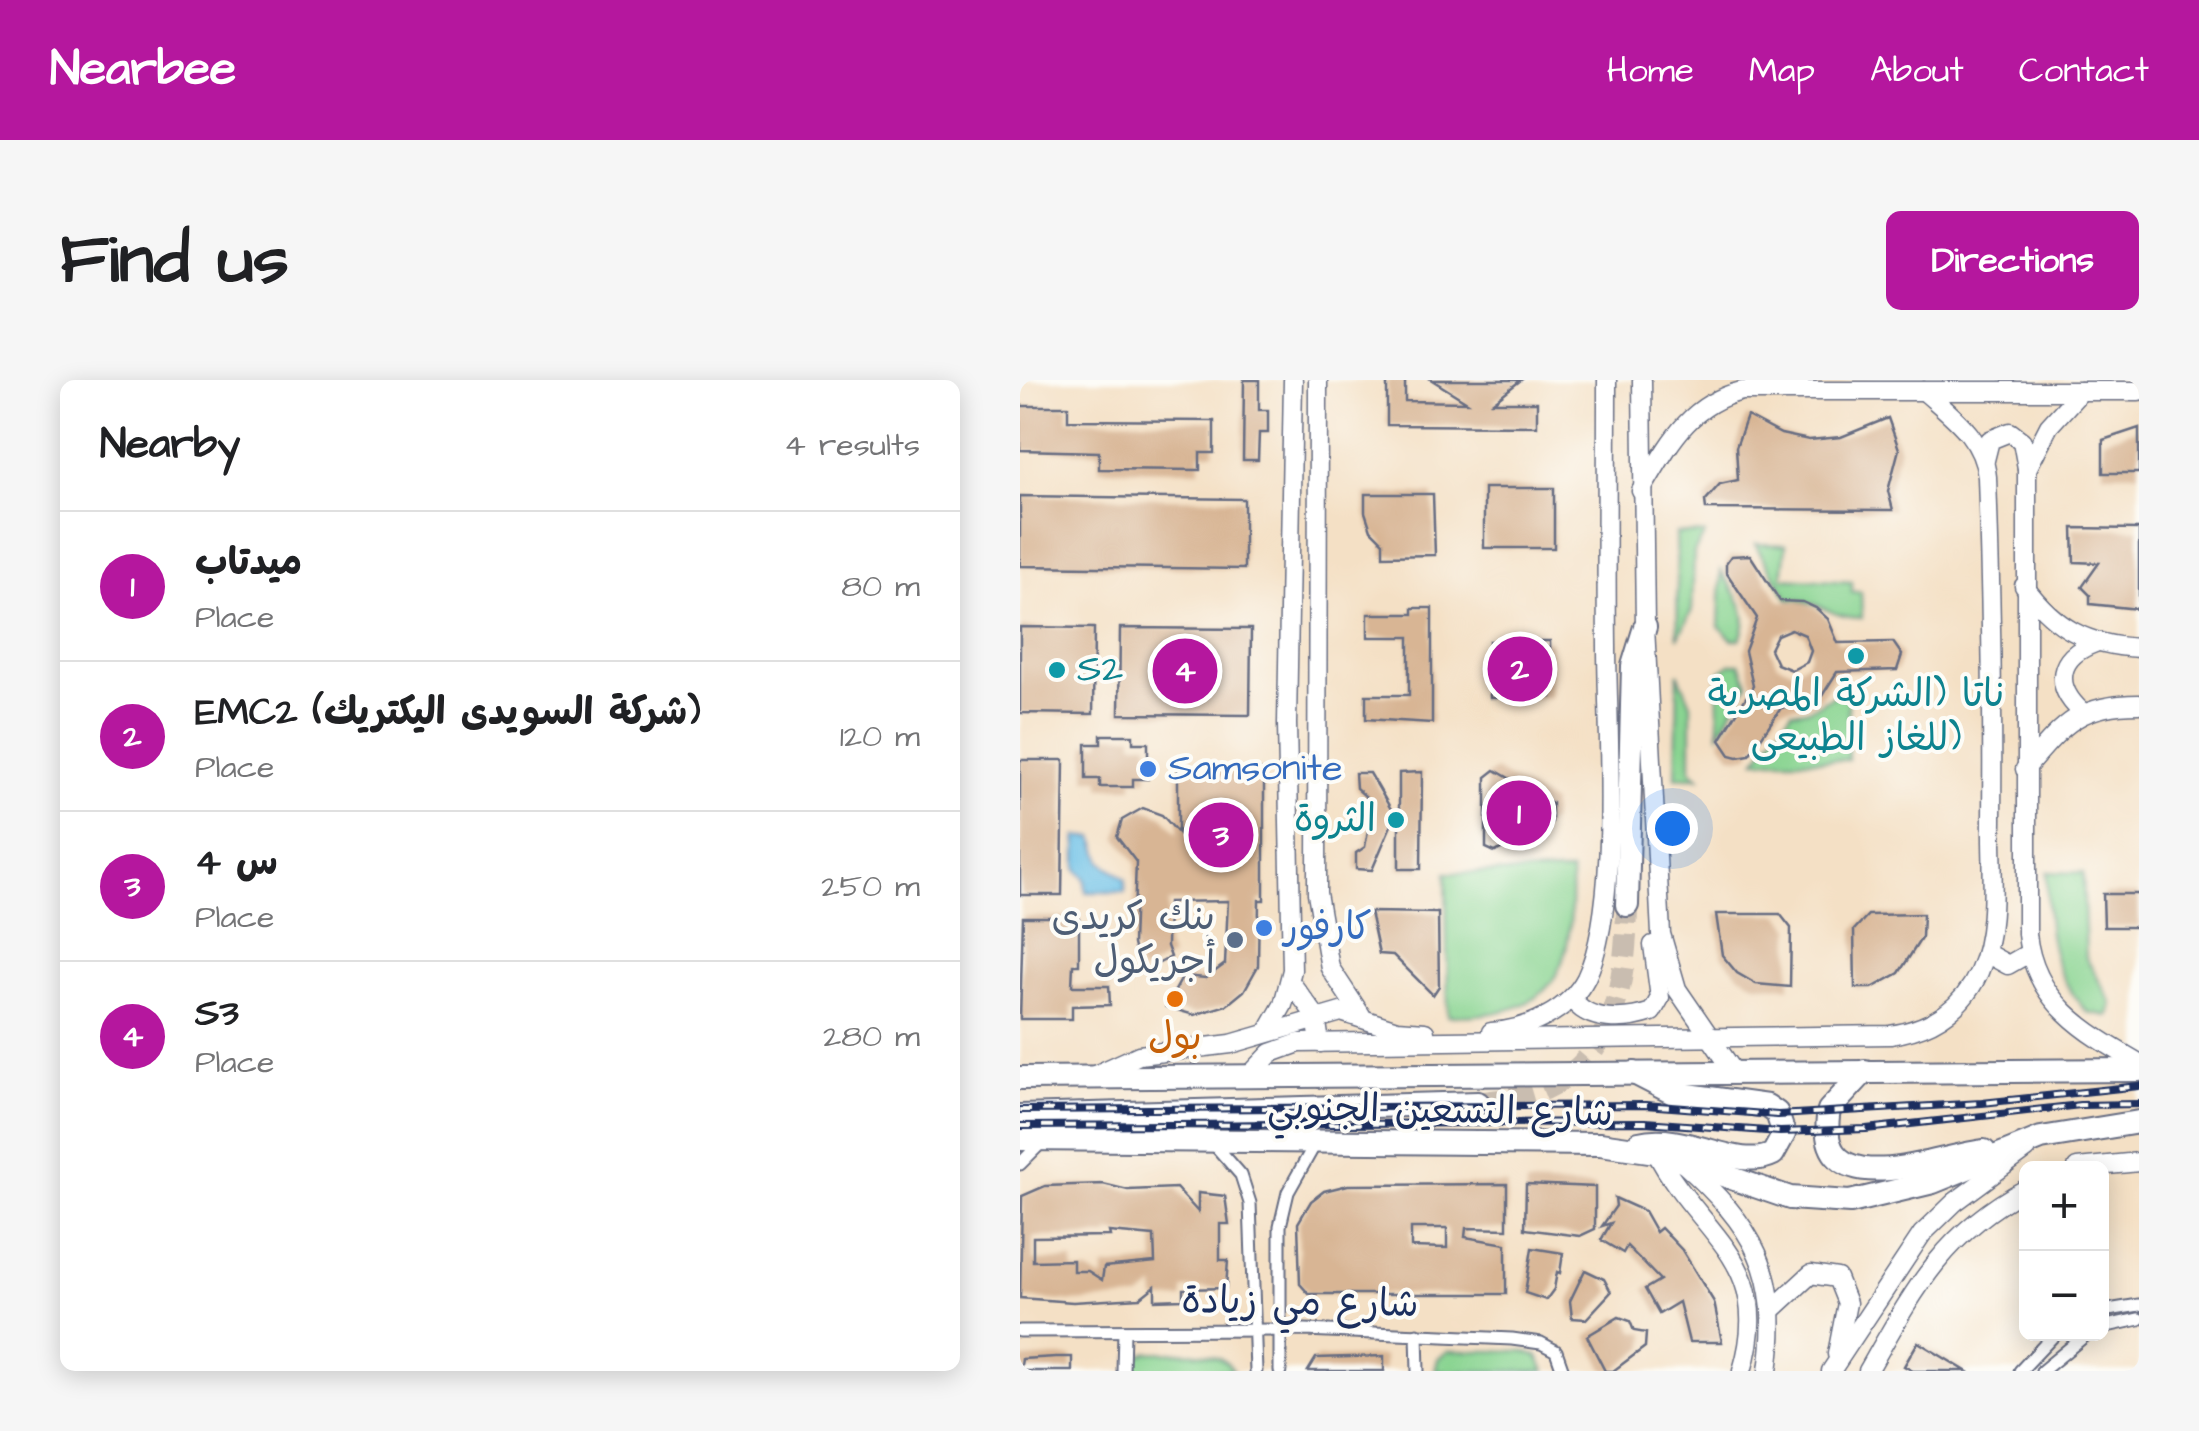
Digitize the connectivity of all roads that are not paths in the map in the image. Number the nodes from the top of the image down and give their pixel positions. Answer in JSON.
{"nodes":[{"id":1,"x":1292,"y":380,"type":"edge"},
{"id":2,"x":1318,"y":380,"type":"edge"},
{"id":3,"x":1607,"y":380,"type":"edge"},
{"id":4,"x":1642,"y":380,"type":"edge"},
{"id":5,"x":1736,"y":380,"type":"edge"},
{"id":6,"x":1756,"y":390,"type":"junction"},
{"id":7,"x":1924,"y":391,"type":"junction"},
{"id":8,"x":2139,"y":391,"type":"edge"},
{"id":9,"x":2081,"y":392,"type":"junction"},
{"id":10,"x":1985,"y":460,"type":"junction"},
{"id":11,"x":2027,"y":469,"type":"junction"},
{"id":12,"x":1641,"y":491,"type":"junction"},
{"id":13,"x":2024,"y":586,"type":"junction"},
{"id":14,"x":1644,"y":627,"type":"junction"},
{"id":15,"x":2095,"y":643,"type":"junction"},
{"id":16,"x":2139,"y":648,"type":"edge"},
{"id":17,"x":2139,"y":704,"type":"edge"},
{"id":18,"x":2082,"y":712,"type":"junction"},
{"id":19,"x":2025,"y":769,"type":"junction"},
{"id":20,"x":1656,"y":796,"type":"junction"},
{"id":21,"x":1318,"y":893,"type":"junction"},
{"id":22,"x":1288,"y":894,"type":"junction"},
{"id":23,"x":1627,"y":905,"type":"tunnel mouth"},
{"id":24,"x":1986,"y":952,"type":"junction"},
{"id":25,"x":2029,"y":952,"type":"junction"},
{"id":26,"x":1291,"y":983,"type":"junction"},
{"id":27,"x":1572,"y":998,"type":"junction"},
{"id":28,"x":1361,"y":1015,"type":"junction"},
{"id":29,"x":1316,"y":1016,"type":"junction"},
{"id":30,"x":1267,"y":1033,"type":"junction"},
{"id":31,"x":1446,"y":1038,"type":"junction"},
{"id":32,"x":1708,"y":1038,"type":"junction"},
{"id":33,"x":1320,"y":1043,"type":"junction"},
{"id":34,"x":2139,"y":1066,"type":"edge"},
{"id":35,"x":1866,"y":1070,"type":"junction"},
{"id":36,"x":1734,"y":1072,"type":"junction"},
{"id":37,"x":1634,"y":1073,"type":"junction"},
{"id":38,"x":1250,"y":1075,"type":"junction"},
{"id":39,"x":1020,"y":1078,"type":"edge"},
{"id":40,"x":1088,"y":1079,"type":"junction"},
{"id":41,"x":1478,"y":1102,"type":"tunnel mouth"},
{"id":42,"x":1020,"y":1116,"type":"edge"},
{"id":43,"x":2139,"y":1122,"type":"edge"},
{"id":44,"x":2041,"y":1138,"type":"junction"},
{"id":45,"x":1020,"y":1140,"type":"edge"},
{"id":46,"x":1044,"y":1140,"type":"junction"},
{"id":47,"x":1213,"y":1144,"type":"junction"},
{"id":48,"x":1315,"y":1144,"type":"junction"},
{"id":49,"x":1626,"y":1147,"type":"junction"},
{"id":50,"x":2008,"y":1148,"type":"junction"},
{"id":51,"x":1667,"y":1156,"type":"junction"},
{"id":52,"x":2139,"y":1162,"type":"edge"},
{"id":53,"x":1020,"y":1164,"type":"edge"},
{"id":54,"x":2109,"y":1165,"type":"edge"},
{"id":55,"x":2019,"y":1193,"type":"edge"},
{"id":56,"x":2139,"y":1305,"type":"edge"},
{"id":57,"x":1773,"y":1309,"type":"junction"},
{"id":58,"x":2109,"y":1310,"type":"edge"},
{"id":59,"x":2139,"y":1319,"type":"edge"},
{"id":60,"x":2109,"y":1325,"type":"edge"},
{"id":61,"x":1255,"y":1330,"type":"junction"},
{"id":62,"x":1280,"y":1330,"type":"junction"},
{"id":63,"x":1020,"y":1331,"type":"edge"},
{"id":64,"x":1124,"y":1331,"type":"junction"},
{"id":65,"x":1417,"y":1334,"type":"junction"},
{"id":66,"x":2049,"y":1341,"type":"edge"},
{"id":67,"x":2078,"y":1341,"type":"edge"},
{"id":68,"x":1833,"y":1368,"type":"edge"},
{"id":69,"x":1122,"y":1371,"type":"edge"},
{"id":70,"x":1256,"y":1371,"type":"edge"},
{"id":71,"x":1280,"y":1371,"type":"edge"},
{"id":72,"x":1418,"y":1371,"type":"edge"},
{"id":73,"x":1563,"y":1371,"type":"edge"},
{"id":74,"x":1742,"y":1371,"type":"edge"},
{"id":75,"x":1768,"y":1371,"type":"edge"},
{"id":76,"x":1868,"y":1371,"type":"edge"},
{"id":77,"x":2020,"y":1371,"type":"edge"},
{"id":78,"x":2042,"y":1371,"type":"edge"}],
"edges":[{"from":1,"to":22,"type":"street"},
{"from":2,"to":21,"type":"street"},
{"from":3,"to":27,"type":"street"},
{"from":4,"to":12,"type":"street"},
{"from":5,"to":6,"type":"street"},
{"from":6,"to":7,"type":"street"},
{"from":6,"to":12,"type":"street"},
{"from":7,"to":9,"type":"street"},
{"from":7,"to":10,"type":"street"},
{"from":8,"to":9,"type":"street"},
{"from":9,"to":11,"type":"street"},
{"from":10,"to":11,"type":"street"},
{"from":10,"to":24,"type":"street"},
{"from":11,"to":13,"type":"street"},
{"from":12,"to":14,"type":"street"},
{"from":13,"to":15,"type":"street"},
{"from":13,"to":19,"type":"street"},
{"from":14,"to":20,"type":"street"},
{"from":14,"to":23,"type":"highway"},
{"from":15,"to":16,"type":"street"},
{"from":15,"to":18,"type":"street"},
{"from":17,"to":18,"type":"street"},
{"from":18,"to":19,"type":"street"},
{"from":19,"to":25,"type":"street"},
{"from":20,"to":27,"type":"street"},
{"from":20,"to":32,"type":"street"},
{"from":21,"to":22,"type":"street"},
{"from":21,"to":28,"type":"street"},
{"from":22,"to":26,"type":"street"},
{"from":24,"to":25,"type":"street"},
{"from":24,"to":32,"type":"street"},
{"from":25,"to":34,"type":"street"},
{"from":26,"to":29,"type":"street"},
{"from":26,"to":30,"type":"street"},
{"from":27,"to":31,"type":"street"},
{"from":28,"to":29,"type":"street"},
{"from":28,"to":31,"type":"street"},
{"from":29,"to":30,"type":"street"},
{"from":29,"to":33,"type":"street"},
{"from":30,"to":40,"type":"street"},
{"from":31,"to":32,"type":"street"},
{"from":31,"to":33,"type":"street"},
{"from":32,"to":36,"type":"street"},
{"from":33,"to":38,"type":"street"},
{"from":34,"to":35,"type":"highway","name":"شارع التسعين الجنوبي"},
{"from":35,"to":36,"type":"highway","name":"شارع التسعين الجنوبي"},
{"from":35,"to":50,"type":"highway"},
{"from":36,"to":37,"type":"highway","name":"شارع التسعين الجنوبي"},
{"from":37,"to":38,"type":"highway","name":"شارع التسعين الجنوبي"},
{"from":37,"to":49,"type":"highway"},
{"from":38,"to":40,"type":"highway","name":"شارع التسعين الجنوبي"},
{"from":39,"to":40,"type":"highway","name":"شارع التسعين الجنوبي"},
{"from":41,"to":42,"type":"highway"},
{"from":43,"to":44,"type":"highway","name":"شارع التسعين الجنوبي"},
{"from":44,"to":50,"type":"highway","name":"شارع التسعين الجنوبي"},
{"from":44,"to":68,"type":"street"},
{"from":45,"to":46,"type":"highway","name":"شارع التسعين الجنوبي"},
{"from":46,"to":47,"type":"highway","name":"شارع التسعين الجنوبي"},
{"from":46,"to":53,"type":"street"},
{"from":47,"to":48,"type":"highway","name":"شارع التسعين الجنوبي"},
{"from":47,"to":61,"type":"street"},
{"from":48,"to":49,"type":"highway","name":"شارع التسعين الجنوبي"},
{"from":48,"to":62,"type":"street"},
{"from":49,"to":51,"type":"highway","name":"شارع التسعين الجنوبي"},
{"from":50,"to":51,"type":"highway","name":"شارع التسعين الجنوبي"},
{"from":51,"to":57,"type":"street"},
{"from":51,"to":74,"type":"street"},
{"from":52,"to":54,"type":"street"},
{"from":55,"to":76,"type":"street"},
{"from":56,"to":58,"type":"street"},
{"from":57,"to":68,"type":"street"},
{"from":57,"to":75,"type":"street"},
{"from":59,"to":60,"type":"street"},
{"from":61,"to":62,"type":"street","name":"شارع مي زيادة"},
{"from":61,"to":64,"type":"street","name":"شارع مي زيادة"},
{"from":61,"to":70,"type":"street"},
{"from":62,"to":65,"type":"street","name":"شارع مي زيادة"},
{"from":62,"to":71,"type":"street"},
{"from":63,"to":64,"type":"street","name":"شارع مي زيادة"},
{"from":64,"to":69,"type":"street"},
{"from":65,"to":72,"type":"street"},
{"from":65,"to":73,"type":"street","name":"شارع مي زيادة"},
{"from":66,"to":77,"type":"street"},
{"from":67,"to":78,"type":"street"}]}
